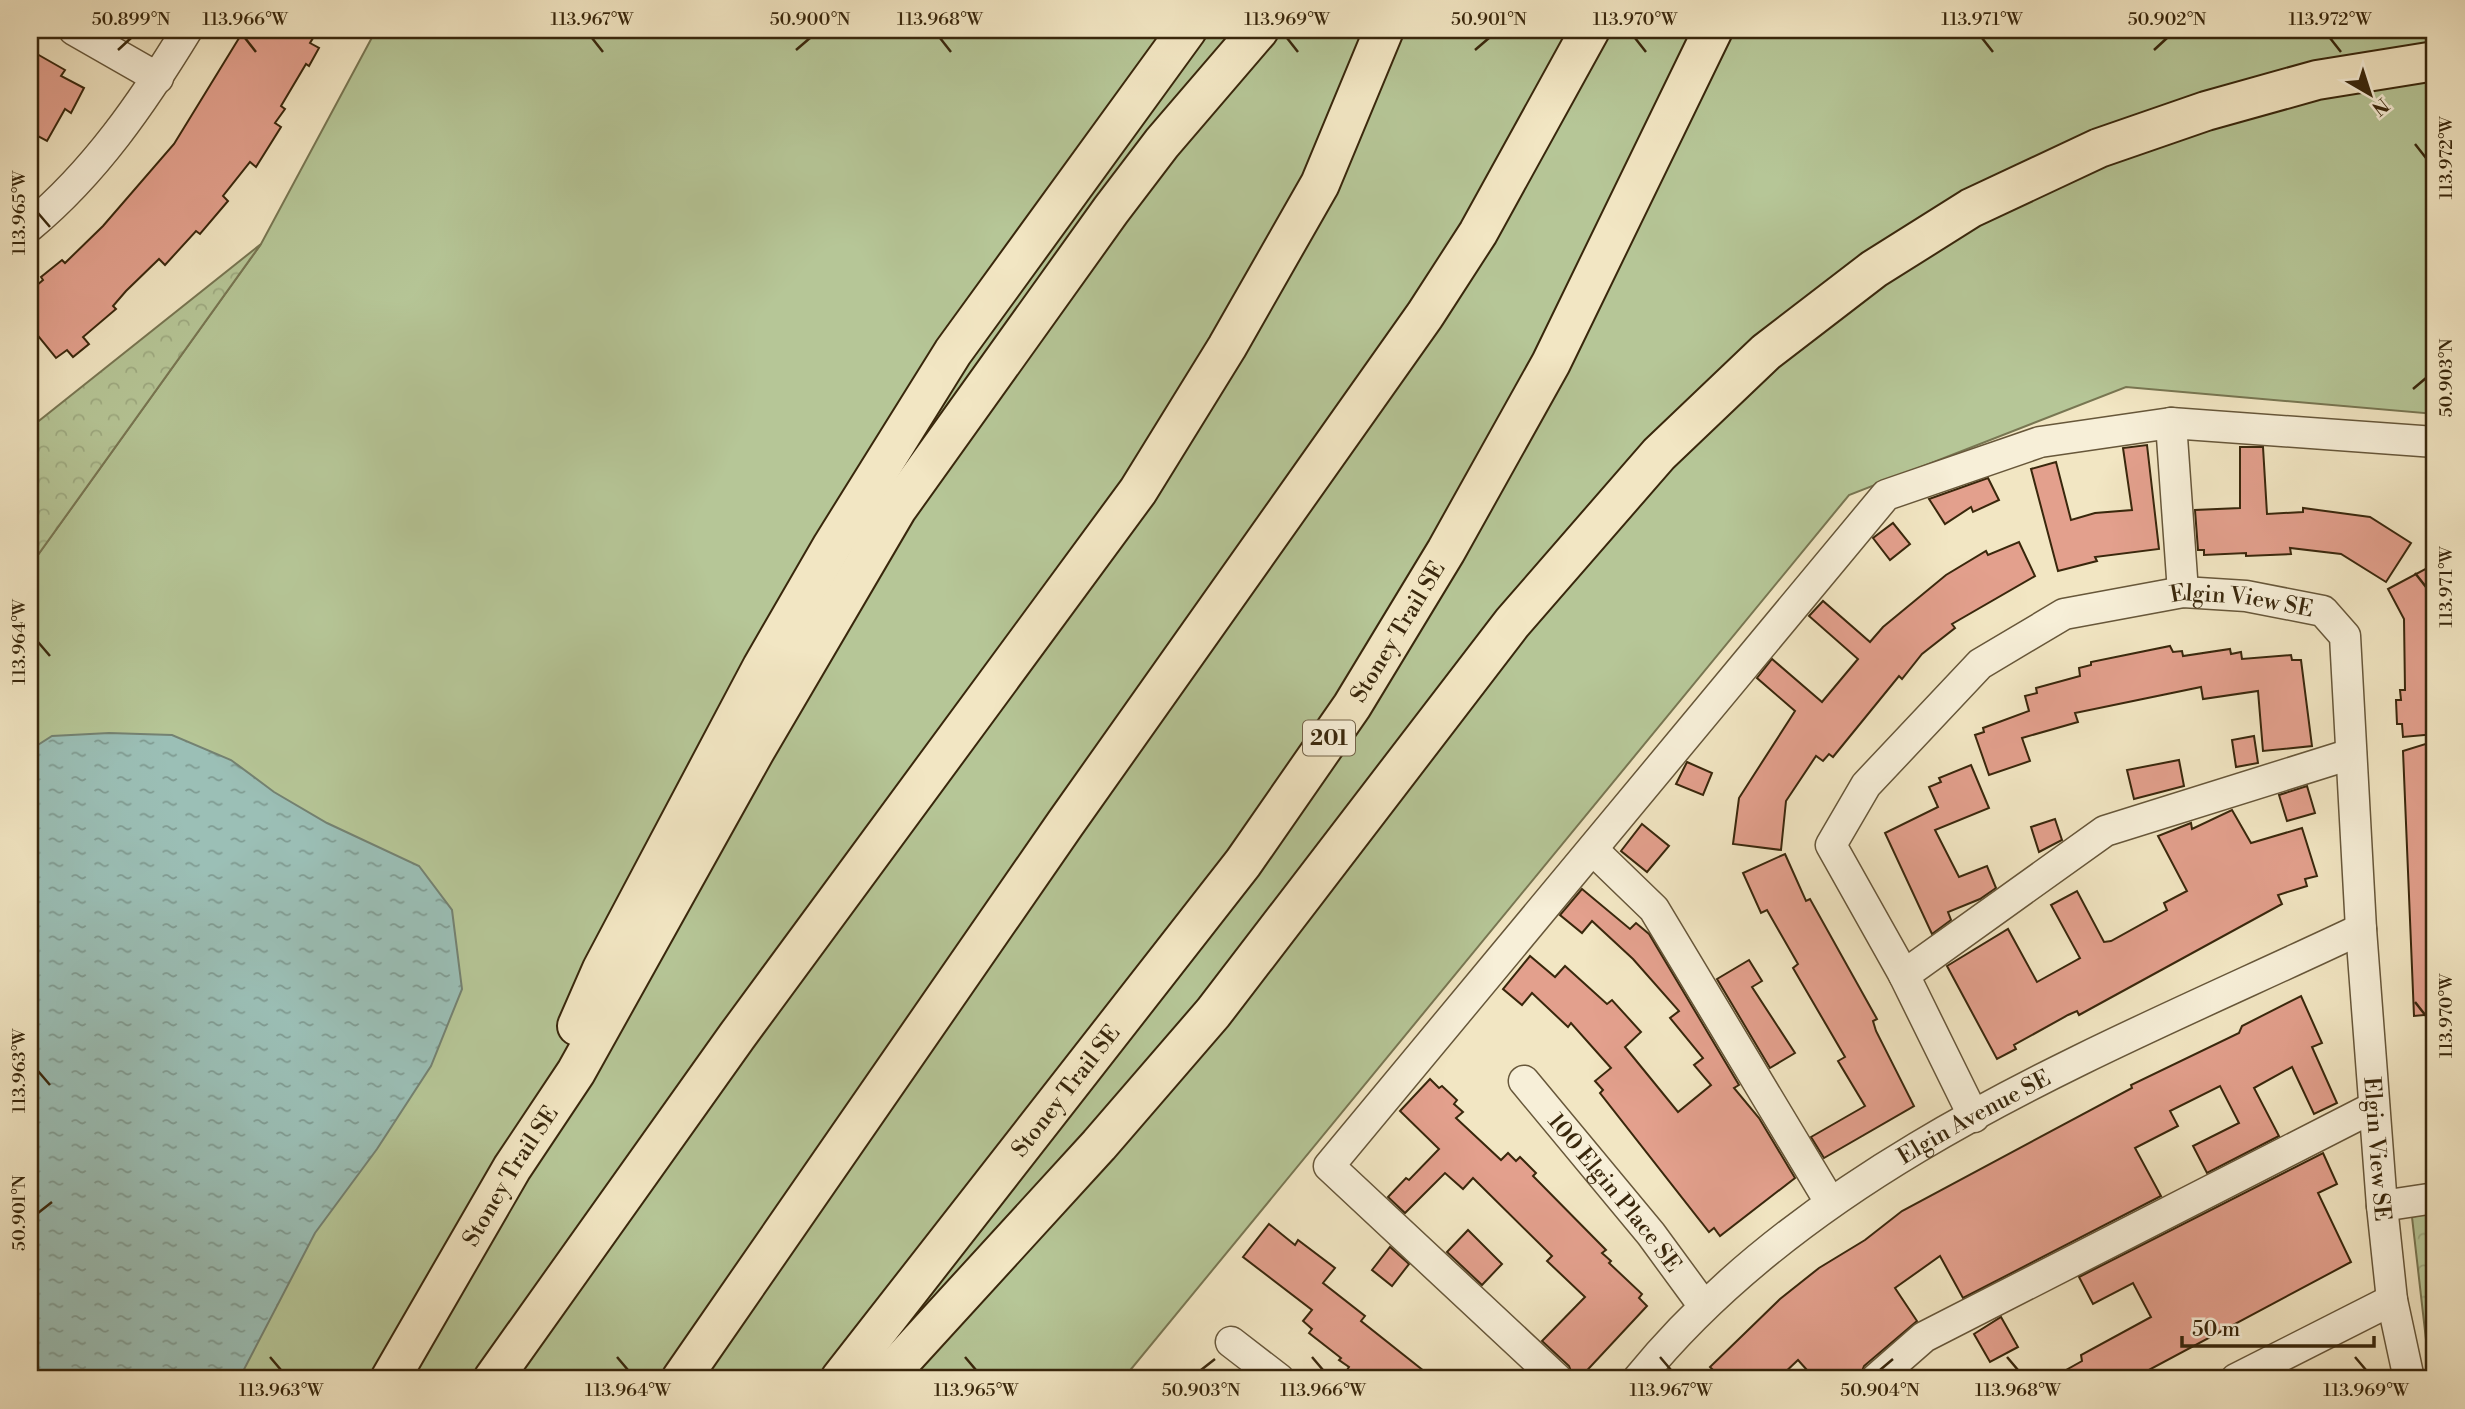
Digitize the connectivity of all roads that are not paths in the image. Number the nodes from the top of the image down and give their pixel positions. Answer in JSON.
{"nodes":[{"id":1,"x":74,"y":30,"type":"edge"},
{"id":2,"x":187,"y":30,"type":"edge"},
{"id":3,"x":1187,"y":30,"type":"edge"},
{"id":4,"x":1259,"y":30,"type":"edge"},
{"id":5,"x":1384,"y":30,"type":"edge"},
{"id":6,"x":1590,"y":30,"type":"edge"},
{"id":7,"x":1713,"y":30,"type":"edge"},
{"id":8,"x":2435,"y":61,"type":"edge"},
{"id":9,"x":158,"y":78,"type":"junction"},
{"id":10,"x":30,"y":226,"type":"edge"},
{"id":11,"x":2172,"y":423,"type":"junction"},
{"id":12,"x":2435,"y":442,"type":"edge"},
{"id":13,"x":2183,"y":592,"type":"junction"},
{"id":14,"x":2351,"y":754,"type":"junction"},
{"id":15,"x":1593,"y":850,"type":"junction"},
{"id":16,"x":2361,"y":929,"type":"junction"},
{"id":17,"x":1904,"y":975,"type":"junction"},
{"id":18,"x":1524,"y":1081,"type":"dead end"},
{"id":19,"x":2374,"y":1107,"type":"junction"},
{"id":20,"x":1974,"y":1117,"type":"junction"},
{"id":21,"x":512,"y":1168,"type":"junction"},
{"id":22,"x":2435,"y":1198,"type":"edge"},
{"id":23,"x":1830,"y":1202,"type":"junction"},
{"id":24,"x":2382,"y":1206,"type":"junction"},
{"id":25,"x":2392,"y":1300,"type":"junction"},
{"id":26,"x":1703,"y":1305,"type":"junction"},
{"id":27,"x":1231,"y":1342,"type":"dead end"},
{"id":28,"x":390,"y":1379,"type":"edge"},
{"id":29,"x":493,"y":1379,"type":"edge"},
{"id":30,"x":681,"y":1379,"type":"edge"},
{"id":31,"x":840,"y":1379,"type":"edge"},
{"id":32,"x":885,"y":1379,"type":"edge"},
{"id":33,"x":1279,"y":1379,"type":"edge"},
{"id":34,"x":1557,"y":1379,"type":"edge"},
{"id":35,"x":1638,"y":1379,"type":"edge"},
{"id":36,"x":1876,"y":1379,"type":"edge"},
{"id":37,"x":2236,"y":1379,"type":"edge"},
{"id":38,"x":2409,"y":1379,"type":"edge"}],
"edges":[{"from":1,"to":9,"type":"street"},
{"from":2,"to":9,"type":"street"},
{"from":3,"to":21,"type":"highway"},
{"from":4,"to":21,"type":"highway","name":"Stoney Trail SE"},
{"from":5,"to":29,"type":"highway"},
{"from":6,"to":30,"type":"highway"},
{"from":7,"to":31,"type":"highway","name":"Stoney Trail SE","number":"201"},
{"from":8,"to":32,"type":"highway"},
{"from":9,"to":10,"type":"street"},
{"from":11,"to":12,"type":"street"},
{"from":11,"to":13,"type":"street"},
{"from":11,"to":15,"type":"street"},
{"from":13,"to":14,"type":"street","name":"Elgin View SE"},
{"from":13,"to":17,"type":"street","name":"Elgin View SE"},
{"from":14,"to":16,"type":"street","name":"Elgin View SE"},
{"from":14,"to":17,"type":"street"},
{"from":15,"to":23,"type":"street"},
{"from":15,"to":34,"type":"street"},
{"from":16,"to":19,"type":"street","name":"Elgin View SE"},
{"from":16,"to":20,"type":"street","name":"Elgin Avenue SE"},
{"from":17,"to":20,"type":"street","name":"Elgin View SE"},
{"from":18,"to":26,"type":"street","name":"100 Elgin Place SE"},
{"from":19,"to":24,"type":"street","name":"Elgin View SE"},
{"from":19,"to":36,"type":"street"},
{"from":20,"to":23,"type":"street","name":"Elgin Avenue SE"},
{"from":21,"to":28,"type":"highway","name":"Stoney Trail SE"},
{"from":22,"to":24,"type":"street"},
{"from":23,"to":26,"type":"street","name":"Elgin Avenue SE"},
{"from":24,"to":25,"type":"street","name":"Elgin View SE"},
{"from":25,"to":37,"type":"street"},
{"from":25,"to":38,"type":"street","name":"Elgin View SE"},
{"from":26,"to":35,"type":"street","name":"Elgin Avenue SE"},
{"from":27,"to":33,"type":"street"}]}
